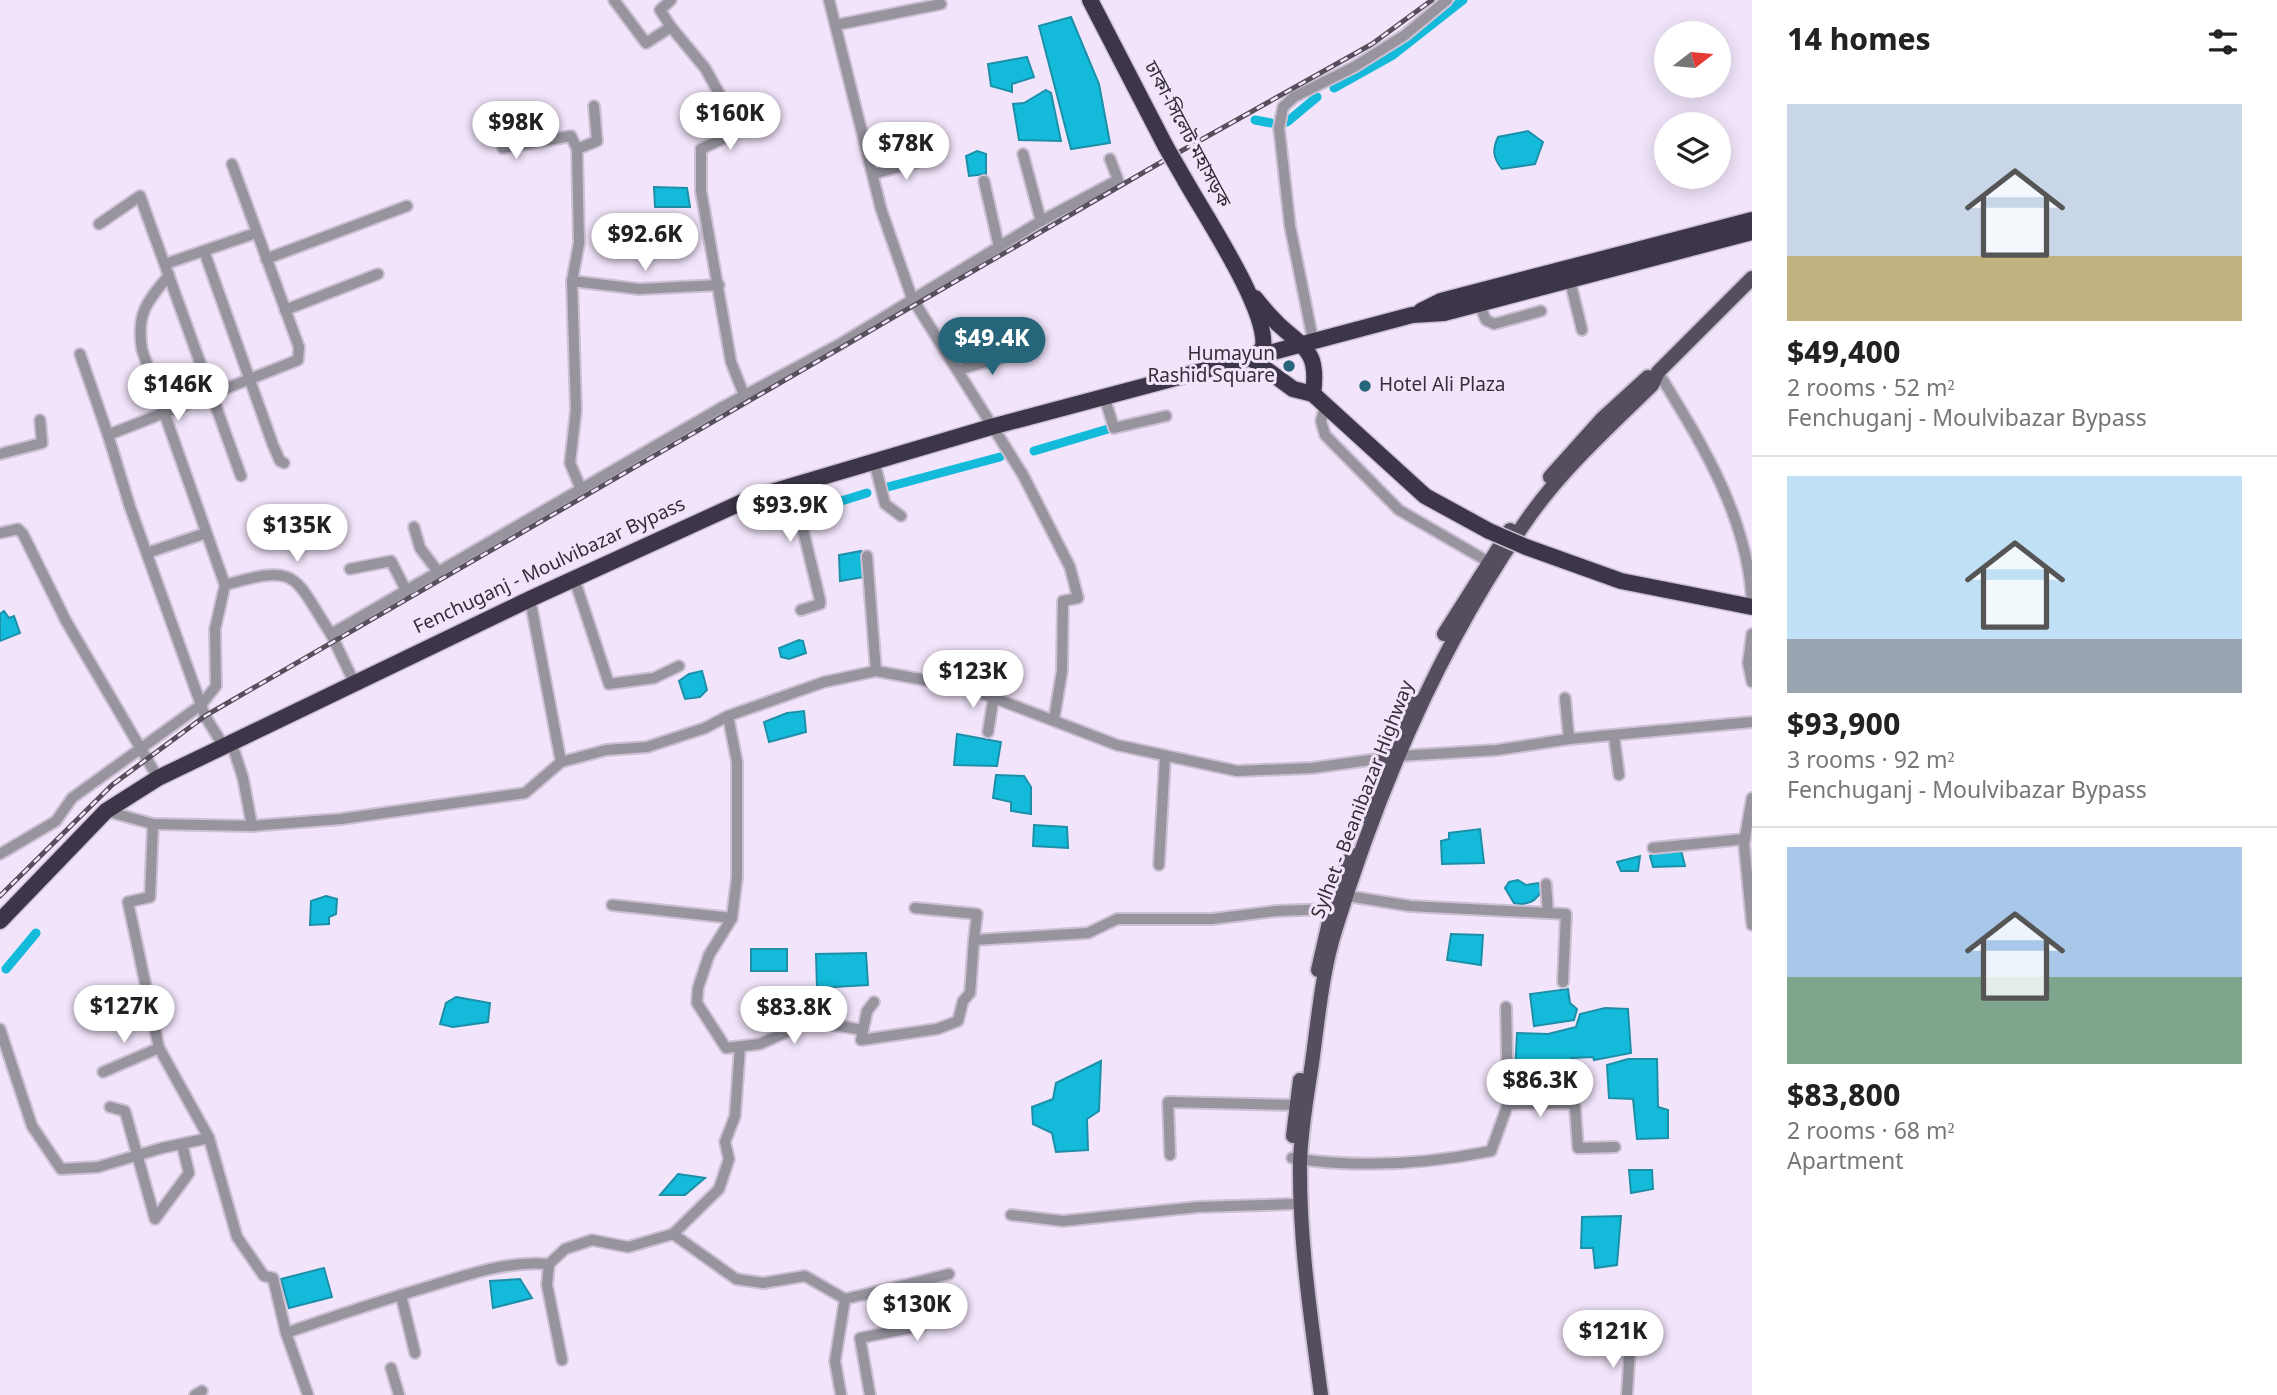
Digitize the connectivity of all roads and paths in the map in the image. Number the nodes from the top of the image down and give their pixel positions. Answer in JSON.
{"nodes":[{"id":1,"x":614,"y":0,"type":"edge"},
{"id":2,"x":671,"y":0,"type":"edge"},
{"id":3,"x":829,"y":0,"type":"edge"},
{"id":4,"x":1090,"y":0,"type":"edge"},
{"id":5,"x":1447,"y":0,"type":"edge"},
{"id":6,"x":941,"y":4,"type":"dead end"},
{"id":7,"x":836,"y":25,"type":"junction"},
{"id":8,"x":671,"y":27,"type":"junction"},
{"id":9,"x":594,"y":106,"type":"dead end"},
{"id":10,"x":497,"y":132,"type":"dead end"},
{"id":11,"x":577,"y":149,"type":"junction"},
{"id":12,"x":1023,"y":154,"type":"dead end"},
{"id":13,"x":932,"y":158,"type":"dead end"},
{"id":14,"x":1110,"y":159,"type":"dead end"},
{"id":15,"x":232,"y":164,"type":"dead end"},
{"id":16,"x":873,"y":174,"type":"junction"},
{"id":17,"x":984,"y":181,"type":"dead end"},
{"id":18,"x":407,"y":206,"type":"dead end"},
{"id":19,"x":1041,"y":220,"type":"junction"},
{"id":20,"x":1752,"y":220,"type":"edge"},
{"id":21,"x":99,"y":224,"type":"dead end"},
{"id":22,"x":1752,"y":232,"type":"edge"},
{"id":23,"x":256,"y":233,"type":"junction"},
{"id":24,"x":999,"y":247,"type":"junction"},
{"id":25,"x":204,"y":251,"type":"junction"},
{"id":26,"x":266,"y":259,"type":"junction"},
{"id":27,"x":167,"y":269,"type":"junction"},
{"id":28,"x":378,"y":274,"type":"dead end"},
{"id":29,"x":1752,"y":278,"type":"edge"},
{"id":30,"x":572,"y":281,"type":"junction"},
{"id":31,"x":1570,"y":281,"type":"junction"},
{"id":32,"x":719,"y":285,"type":"junction"},
{"id":33,"x":1246,"y":289,"type":"junction"},
{"id":34,"x":912,"y":298,"type":"junction"},
{"id":35,"x":1479,"y":304,"type":"junction"},
{"id":36,"x":285,"y":310,"type":"junction"},
{"id":37,"x":1541,"y":311,"type":"dead end"},
{"id":38,"x":1412,"y":315,"type":"junction"},
{"id":39,"x":1582,"y":330,"type":"dead end"},
{"id":40,"x":1308,"y":342,"type":"junction"},
{"id":41,"x":1016,"y":353,"type":"dead end"},
{"id":42,"x":80,"y":354,"type":"dead end"},
{"id":43,"x":1252,"y":359,"type":"junction"},
{"id":44,"x":958,"y":370,"type":"junction"},
{"id":45,"x":1658,"y":372,"type":"junction"},
{"id":46,"x":251,"y":380,"type":"junction"},
{"id":47,"x":211,"y":394,"type":"junction"},
{"id":48,"x":1313,"y":394,"type":"junction"},
{"id":49,"x":744,"y":395,"type":"junction"},
{"id":50,"x":1104,"y":396,"type":"junction"},
{"id":51,"x":1325,"y":407,"type":"junction"},
{"id":52,"x":165,"y":411,"type":"junction"},
{"id":53,"x":1166,"y":416,"type":"dead end"},
{"id":54,"x":40,"y":420,"type":"dead end"},
{"id":55,"x":991,"y":427,"type":"junction"},
{"id":56,"x":108,"y":435,"type":"junction"},
{"id":57,"x":0,"y":454,"type":"edge"},
{"id":58,"x":874,"y":461,"type":"junction"},
{"id":59,"x":284,"y":463,"type":"dead end"},
{"id":60,"x":241,"y":476,"type":"dead end"},
{"id":61,"x":796,"y":485,"type":"junction"},
{"id":62,"x":581,"y":489,"type":"junction"},
{"id":63,"x":901,"y":516,"type":"dead end"},
{"id":64,"x":414,"y":527,"type":"dead end"},
{"id":65,"x":0,"y":533,"type":"edge"},
{"id":66,"x":206,"y":533,"type":"junction"},
{"id":67,"x":148,"y":553,"type":"junction"},
{"id":68,"x":867,"y":556,"type":"dead end"},
{"id":69,"x":1487,"y":561,"type":"junction"},
{"id":70,"x":350,"y":569,"type":"dead end"},
{"id":71,"x":439,"y":573,"type":"junction"},
{"id":72,"x":574,"y":578,"type":"junction"},
{"id":73,"x":225,"y":585,"type":"junction"},
{"id":74,"x":407,"y":592,"type":"junction"},
{"id":75,"x":530,"y":599,"type":"junction"},
{"id":76,"x":1752,"y":605,"type":"edge"},
{"id":77,"x":801,"y":610,"type":"dead end"},
{"id":78,"x":331,"y":634,"type":"junction"},
{"id":79,"x":1752,"y":634,"type":"edge"},
{"id":80,"x":969,"y":658,"type":"dead end"},
{"id":81,"x":679,"y":666,"type":"dead end"},
{"id":82,"x":876,"y":671,"type":"junction"},
{"id":83,"x":354,"y":682,"type":"junction"},
{"id":84,"x":1752,"y":682,"type":"edge"},
{"id":85,"x":968,"y":688,"type":"junction"},
{"id":86,"x":994,"y":695,"type":"junction"},
{"id":87,"x":1565,"y":698,"type":"dead end"},
{"id":88,"x":201,"y":705,"type":"junction"},
{"id":89,"x":727,"y":716,"type":"junction"},
{"id":90,"x":1054,"y":719,"type":"junction"},
{"id":91,"x":1752,"y":722,"type":"edge"},
{"id":92,"x":988,"y":732,"type":"dead end"},
{"id":93,"x":1614,"y":736,"type":"junction"},
{"id":94,"x":1569,"y":739,"type":"junction"},
{"id":95,"x":227,"y":743,"type":"junction"},
{"id":96,"x":141,"y":748,"type":"junction"},
{"id":97,"x":1399,"y":756,"type":"junction"},
{"id":98,"x":1165,"y":757,"type":"junction"},
{"id":99,"x":1384,"y":760,"type":"junction"},
{"id":100,"x":561,"y":762,"type":"junction"},
{"id":101,"x":1619,"y":775,"type":"dead end"},
{"id":102,"x":158,"y":778,"type":"junction"},
{"id":103,"x":1752,"y":797,"type":"edge"},
{"id":104,"x":106,"y":811,"type":"junction"},
{"id":105,"x":153,"y":824,"type":"junction"},
{"id":106,"x":252,"y":826,"type":"junction"},
{"id":107,"x":1745,"y":839,"type":"junction"},
{"id":108,"x":1653,"y":848,"type":"dead end"},
{"id":109,"x":0,"y":854,"type":"edge"},
{"id":110,"x":1159,"y":865,"type":"dead end"},
{"id":111,"x":1546,"y":884,"type":"dead end"},
{"id":112,"x":1348,"y":896,"type":"junction"},
{"id":113,"x":612,"y":905,"type":"dead end"},
{"id":114,"x":915,"y":908,"type":"dead end"},
{"id":115,"x":1332,"y":909,"type":"junction"},
{"id":116,"x":1548,"y":913,"type":"junction"},
{"id":117,"x":732,"y":918,"type":"junction"},
{"id":118,"x":0,"y":921,"type":"edge"},
{"id":119,"x":1752,"y":925,"type":"edge"},
{"id":120,"x":974,"y":940,"type":"junction"},
{"id":121,"x":1563,"y":982,"type":"dead end"},
{"id":122,"x":874,"y":1002,"type":"dead end"},
{"id":123,"x":1506,"y":1007,"type":"dead end"},
{"id":124,"x":0,"y":1030,"type":"edge"},
{"id":125,"x":863,"y":1030,"type":"junction"},
{"id":126,"x":740,"y":1047,"type":"junction"},
{"id":127,"x":159,"y":1048,"type":"junction"},
{"id":128,"x":103,"y":1072,"type":"dead end"},
{"id":129,"x":1508,"y":1104,"type":"junction"},
{"id":130,"x":1296,"y":1105,"type":"junction"},
{"id":131,"x":110,"y":1107,"type":"dead end"},
{"id":132,"x":209,"y":1138,"type":"junction"},
{"id":133,"x":182,"y":1144,"type":"junction"},
{"id":134,"x":1615,"y":1147,"type":"dead end"},
{"id":135,"x":139,"y":1154,"type":"junction"},
{"id":136,"x":1170,"y":1155,"type":"dead end"},
{"id":137,"x":1296,"y":1158,"type":"junction"},
{"id":138,"x":1293,"y":1204,"type":"junction"},
{"id":139,"x":1011,"y":1216,"type":"dead end"},
{"id":140,"x":673,"y":1234,"type":"junction"},
{"id":141,"x":549,"y":1264,"type":"junction"},
{"id":142,"x":949,"y":1275,"type":"dead end"},
{"id":143,"x":913,"y":1283,"type":"junction"},
{"id":144,"x":401,"y":1295,"type":"junction"},
{"id":145,"x":845,"y":1299,"type":"junction"},
{"id":146,"x":286,"y":1333,"type":"junction"},
{"id":147,"x":1630,"y":1346,"type":"dead end"},
{"id":148,"x":415,"y":1353,"type":"dead end"},
{"id":149,"x":562,"y":1360,"type":"dead end"},
{"id":150,"x":391,"y":1368,"type":"dead end"},
{"id":151,"x":309,"y":1395,"type":"edge"},
{"id":152,"x":399,"y":1395,"type":"edge"},
{"id":153,"x":841,"y":1395,"type":"edge"},
{"id":154,"x":870,"y":1395,"type":"edge"},
{"id":155,"x":1314,"y":1395,"type":"edge"},
{"id":156,"x":1321,"y":1395,"type":"edge"},
{"id":157,"x":1627,"y":1395,"type":"edge"}],
"edges":[{"from":1,"to":8,"type":"street"},
{"from":2,"to":8,"type":"street"},
{"from":3,"to":7,"type":"street"},
{"from":4,"to":33,"type":"highway","name":"ঢাকা-সিলেট মহাসড়ক","bridge":true},
{"from":5,"to":40,"type":"street"},
{"from":6,"to":7,"type":"street"},
{"from":7,"to":16,"type":"street"},
{"from":8,"to":32,"type":"street"},
{"from":9,"to":11,"type":"street"},
{"from":10,"to":11,"type":"street"},
{"from":11,"to":30,"type":"street"},
{"from":12,"to":19,"type":"street"},
{"from":13,"to":16,"type":"street"},
{"from":14,"to":19,"type":"street"},
{"from":15,"to":23,"type":"street"},
{"from":16,"to":34,"type":"street"},
{"from":17,"to":24,"type":"street"},
{"from":18,"to":26,"type":"street"},
{"from":19,"to":24,"type":"street"},
{"from":20,"to":38,"type":"highway"},
{"from":21,"to":27,"type":"street"},
{"from":22,"to":31,"type":"highway"},
{"from":23,"to":25,"type":"street"},
{"from":23,"to":26,"type":"street"},
{"from":24,"to":34,"type":"street"},
{"from":25,"to":27,"type":"street"},
{"from":25,"to":46,"type":"street"},
{"from":26,"to":36,"type":"street"},
{"from":27,"to":47,"type":"street"},
{"from":27,"to":52,"type":"street"},
{"from":28,"to":36,"type":"street"},
{"from":29,"to":45,"type":"main road"},
{"from":30,"to":32,"type":"street"},
{"from":30,"to":62,"type":"street"},
{"from":31,"to":35,"type":"highway"},
{"from":31,"to":39,"type":"street"},
{"from":32,"to":49,"type":"street"},
{"from":33,"to":40,"type":"highway","name":"ঢাকা-সিলেট মহাসড়ক"},
{"from":33,"to":43,"type":"highway","name":"ঢাকা-সিলেট মহাসড়ক"},
{"from":34,"to":44,"type":"street"},
{"from":34,"to":49,"type":"street"},
{"from":35,"to":37,"type":"street"},
{"from":35,"to":38,"type":"highway"},
{"from":36,"to":46,"type":"street"},
{"from":38,"to":40,"type":"highway","name":"Fenchuganj - Moulvibazar Bypass"},
{"from":40,"to":43,"type":"highway","name":"Fenchuganj - Moulvibazar Bypass"},
{"from":40,"to":48,"type":"highway"},
{"from":41,"to":44,"type":"street"},
{"from":42,"to":56,"type":"street"},
{"from":43,"to":48,"type":"highway"},
{"from":43,"to":50,"type":"highway","name":"Fenchuganj - Moulvibazar Bypass"},
{"from":44,"to":55,"type":"street"},
{"from":45,"to":69,"type":"main road","name":"Sylhet - Beanibazar Highway"},
{"from":45,"to":76,"type":"street"},
{"from":45,"to":97,"type":"main road","name":"Sylhet - Beanibazar Highway"},
{"from":46,"to":47,"type":"street"},
{"from":46,"to":59,"type":"street"},
{"from":47,"to":52,"type":"street"},
{"from":47,"to":60,"type":"street"},
{"from":48,"to":51,"type":"highway"},
{"from":49,"to":62,"type":"street"},
{"from":50,"to":53,"type":"street"},
{"from":50,"to":55,"type":"highway","name":"Fenchuganj - Moulvibazar Bypass"},
{"from":51,"to":69,"type":"street"},
{"from":51,"to":76,"type":"highway","bridge":true},
{"from":52,"to":56,"type":"street"},
{"from":52,"to":66,"type":"street"},
{"from":54,"to":57,"type":"street"},
{"from":55,"to":58,"type":"highway","name":"Fenchuganj - Moulvibazar Bypass"},
{"from":55,"to":90,"type":"street"},
{"from":56,"to":67,"type":"street"},
{"from":58,"to":61,"type":"highway","name":"Fenchuganj - Moulvibazar Bypass"},
{"from":58,"to":63,"type":"street"},
{"from":61,"to":72,"type":"highway","name":"Fenchuganj - Moulvibazar Bypass"},
{"from":61,"to":77,"type":"street"},
{"from":62,"to":71,"type":"street"},
{"from":64,"to":71,"type":"street"},
{"from":65,"to":96,"type":"street"},
{"from":66,"to":67,"type":"street"},
{"from":66,"to":73,"type":"street"},
{"from":67,"to":88,"type":"street"},
{"from":68,"to":82,"type":"street"},
{"from":69,"to":99,"type":"main road","name":"Sylhet - Beanibazar Highway"},
{"from":70,"to":74,"type":"street"},
{"from":71,"to":74,"type":"street"},
{"from":72,"to":75,"type":"highway","name":"Fenchuganj - Moulvibazar Bypass"},
{"from":72,"to":81,"type":"street"},
{"from":73,"to":78,"type":"street"},
{"from":73,"to":88,"type":"street"},
{"from":74,"to":78,"type":"street"},
{"from":75,"to":83,"type":"highway","name":"Fenchuganj - Moulvibazar Bypass"},
{"from":75,"to":100,"type":"street"},
{"from":78,"to":83,"type":"street"},
{"from":79,"to":84,"type":"street"},
{"from":80,"to":85,"type":"street"},
{"from":82,"to":85,"type":"street"},
{"from":82,"to":89,"type":"street"},
{"from":83,"to":95,"type":"highway","name":"Fenchuganj - Moulvibazar Bypass"},
{"from":85,"to":86,"type":"street"},
{"from":86,"to":90,"type":"street"},
{"from":86,"to":92,"type":"street"},
{"from":87,"to":94,"type":"street"},
{"from":88,"to":95,"type":"street"},
{"from":88,"to":96,"type":"street"},
{"from":89,"to":100,"type":"street"},
{"from":89,"to":117,"type":"street"},
{"from":90,"to":98,"type":"street"},
{"from":91,"to":93,"type":"street"},
{"from":93,"to":94,"type":"street"},
{"from":93,"to":101,"type":"street"},
{"from":94,"to":97,"type":"street"},
{"from":95,"to":102,"type":"highway","name":"Fenchuganj - Moulvibazar Bypass"},
{"from":95,"to":106,"type":"street"},
{"from":96,"to":102,"type":"street"},
{"from":96,"to":109,"type":"street"},
{"from":97,"to":99,"type":"street"},
{"from":97,"to":112,"type":"main road","name":"Sylhet - Beanibazar Highway"},
{"from":98,"to":99,"type":"street"},
{"from":98,"to":110,"type":"street"},
{"from":99,"to":115,"type":"main road","name":"Sylhet - Beanibazar Highway"},
{"from":100,"to":106,"type":"street"},
{"from":102,"to":104,"type":"highway","name":"Fenchuganj - Moulvibazar Bypass"},
{"from":103,"to":107,"type":"street"},
{"from":104,"to":105,"type":"street"},
{"from":104,"to":118,"type":"highway","name":"Fenchuganj - Moulvibazar Bypass"},
{"from":105,"to":106,"type":"street"},
{"from":105,"to":127,"type":"street"},
{"from":107,"to":108,"type":"street"},
{"from":107,"to":119,"type":"street"},
{"from":111,"to":116,"type":"street"},
{"from":112,"to":116,"type":"street"},
{"from":112,"to":137,"type":"main road","name":"Sylhet - Beanibazar Highway"},
{"from":113,"to":117,"type":"street"},
{"from":114,"to":120,"type":"street"},
{"from":115,"to":120,"type":"street"},
{"from":115,"to":130,"type":"main road","name":"Sylhet - Beanibazar Highway"},
{"from":116,"to":121,"type":"street"},
{"from":117,"to":126,"type":"street"},
{"from":120,"to":125,"type":"street"},
{"from":122,"to":125,"type":"street"},
{"from":123,"to":129,"type":"street"},
{"from":124,"to":135,"type":"street"},
{"from":125,"to":126,"type":"street"},
{"from":126,"to":140,"type":"street"},
{"from":127,"to":128,"type":"street"},
{"from":127,"to":132,"type":"street"},
{"from":129,"to":134,"type":"street"},
{"from":129,"to":137,"type":"street"},
{"from":130,"to":136,"type":"street"},
{"from":130,"to":137,"type":"main road","name":"Sylhet - Beanibazar Highway"},
{"from":131,"to":135,"type":"street"},
{"from":132,"to":133,"type":"street"},
{"from":132,"to":146,"type":"street"},
{"from":133,"to":135,"type":"street"},
{"from":133,"to":135,"type":"street"},
{"from":137,"to":138,"type":"main road","name":"Sylhet - Beanibazar Highway"},
{"from":137,"to":156,"type":"main road","name":"Sylhet - Beanibazar Highway"},
{"from":138,"to":139,"type":"street"},
{"from":138,"to":155,"type":"main road","name":"Sylhet - Beanibazar Highway"},
{"from":140,"to":141,"type":"street"},
{"from":140,"to":145,"type":"street"},
{"from":141,"to":144,"type":"street"},
{"from":141,"to":149,"type":"street"},
{"from":142,"to":143,"type":"street"},
{"from":143,"to":145,"type":"street"},
{"from":143,"to":154,"type":"street"},
{"from":144,"to":146,"type":"street"},
{"from":144,"to":148,"type":"street"},
{"from":145,"to":153,"type":"street"},
{"from":146,"to":151,"type":"street"},
{"from":147,"to":157,"type":"street"},
{"from":150,"to":152,"type":"street"}]}
